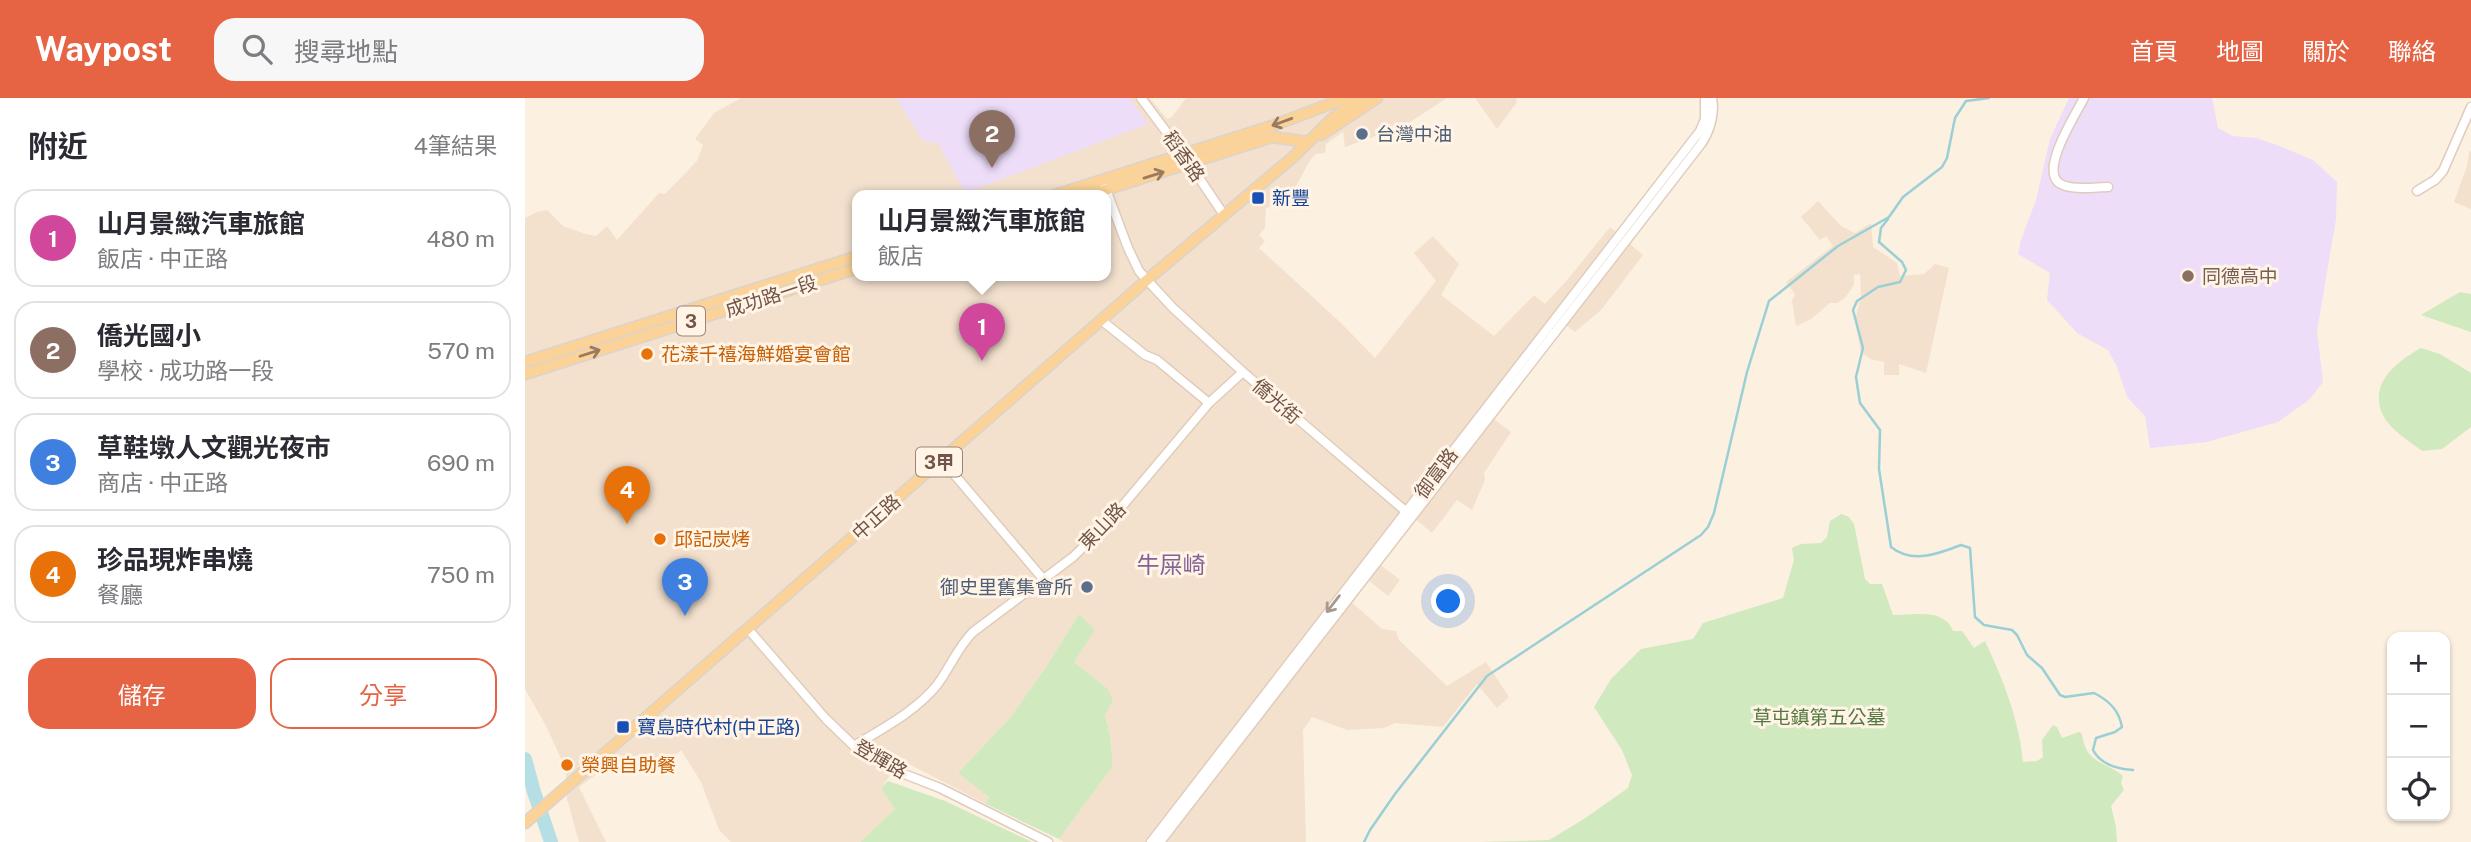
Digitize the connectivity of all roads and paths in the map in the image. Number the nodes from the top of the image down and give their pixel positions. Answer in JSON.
{"nodes":[{"id":1,"x":1142,"y":98,"type":"edge"},
{"id":2,"x":1346,"y":98,"type":"edge"},
{"id":3,"x":1361,"y":98,"type":"edge"},
{"id":4,"x":1377,"y":98,"type":"edge"},
{"id":5,"x":1705,"y":98,"type":"edge"},
{"id":6,"x":1712,"y":98,"type":"edge"},
{"id":7,"x":2084,"y":98,"type":"edge"},
{"id":8,"x":2471,"y":107,"type":"edge"},
{"id":9,"x":1308,"y":142,"type":"junction"},
{"id":10,"x":1183,"y":154,"type":"junction"},
{"id":11,"x":1190,"y":164,"type":"junction"},
{"id":12,"x":1104,"y":185,"type":"junction"},
{"id":13,"x":2108,"y":187,"type":"dead end"},
{"id":14,"x":1080,"y":190,"type":"edge"},
{"id":15,"x":1096,"y":190,"type":"edge"},
{"id":16,"x":1106,"y":190,"type":"edge"},
{"id":17,"x":2417,"y":191,"type":"dead end"},
{"id":18,"x":1111,"y":203,"type":"edge"},
{"id":19,"x":1224,"y":215,"type":"junction"},
{"id":20,"x":852,"y":258,"type":"edge"},
{"id":21,"x":852,"y":270,"type":"edge"},
{"id":22,"x":1147,"y":280,"type":"junction"},
{"id":23,"x":1101,"y":320,"type":"junction"},
{"id":24,"x":525,"y":362,"type":"edge"},
{"id":25,"x":1243,"y":372,"type":"junction"},
{"id":26,"x":525,"y":374,"type":"edge"},
{"id":27,"x":1209,"y":403,"type":"junction"},
{"id":28,"x":941,"y":460,"type":"junction"},
{"id":29,"x":1410,"y":514,"type":"junction"},
{"id":30,"x":1044,"y":580,"type":"junction"},
{"id":31,"x":748,"y":629,"type":"junction"},
{"id":32,"x":854,"y":746,"type":"junction"},
{"id":33,"x":527,"y":822,"type":"edge"},
{"id":34,"x":1048,"y":842,"type":"edge"},
{"id":35,"x":1151,"y":842,"type":"edge"},
{"id":36,"x":1160,"y":842,"type":"edge"}],
"edges":[{"from":1,"to":10,"type":"street","name":"稻香路"},
{"from":2,"to":10,"type":"main road","one_way":true},
{"from":3,"to":9,"type":"main road","name":"中正路"},
{"from":4,"to":9,"type":"main road","name":"中正路"},
{"from":5,"to":29,"type":"street","name":"御富路"},
{"from":6,"to":29,"type":"street","name":"御富路"},
{"from":7,"to":13,"type":"street"},
{"from":8,"to":17,"type":"street"},
{"from":9,"to":11,"type":"main road"},
{"from":9,"to":19,"type":"main road","name":"中正路","number":"3甲"},
{"from":10,"to":11,"type":"street","name":"稻香路"},
{"from":10,"to":12,"type":"main road"},
{"from":12,"to":11,"type":"main road","one_way":true},
{"from":11,"to":19,"type":"street","name":"稻香路"},
{"from":12,"to":14,"type":"main road"},
{"from":12,"to":15,"type":"main road"},
{"from":12,"to":16,"type":"street","name":"僑光街"},
{"from":18,"to":22,"type":"street","name":"僑光街"},
{"from":19,"to":22,"type":"main road","name":"中正路","number":"3甲"},
{"from":20,"to":24,"type":"main road","name":"成功路一段","number":"3"},
{"from":26,"to":21,"type":"main road","name":"成功路一段","number":"3","one_way":true},
{"from":22,"to":23,"type":"main road","name":"中正路","number":"3甲"},
{"from":22,"to":25,"type":"street","name":"僑光街"},
{"from":23,"to":27,"type":"street"},
{"from":23,"to":28,"type":"main road","name":"中正路","number":"3甲"},
{"from":25,"to":27,"type":"street","name":"東山路"},
{"from":25,"to":29,"type":"street","name":"僑光街"},
{"from":27,"to":30,"type":"street","name":"東山路"},
{"from":28,"to":30,"type":"street"},
{"from":28,"to":31,"type":"main road","name":"中正路","number":"3甲"},
{"from":29,"to":35,"type":"street","name":"御富路","one_way":true},
{"from":29,"to":36,"type":"street","name":"御富路"},
{"from":30,"to":32,"type":"street","name":"東山路"},
{"from":31,"to":32,"type":"street","name":"登輝路"},
{"from":31,"to":33,"type":"main road","name":"中正路","number":"3甲"},
{"from":32,"to":34,"type":"street","name":"登輝路"}]}
